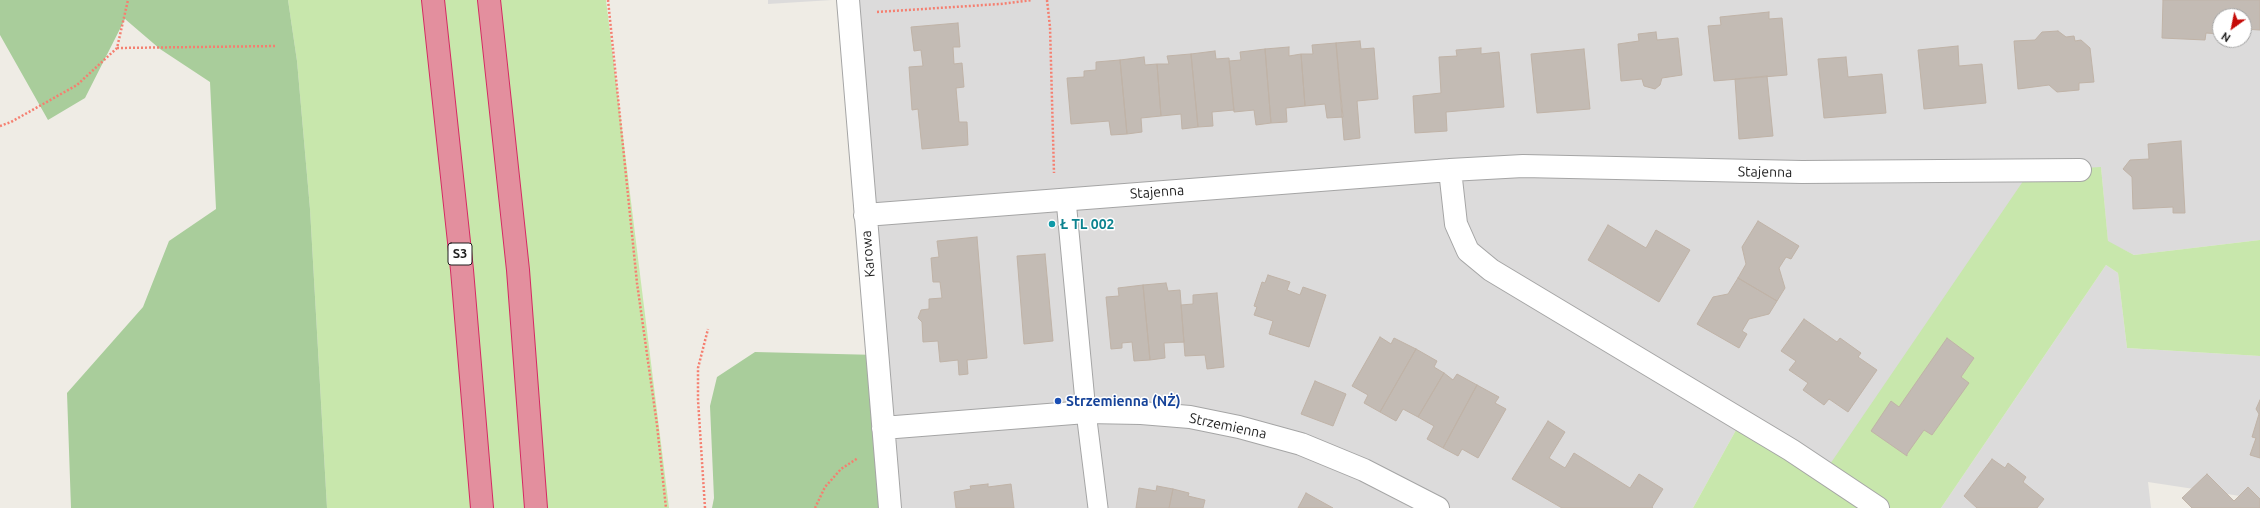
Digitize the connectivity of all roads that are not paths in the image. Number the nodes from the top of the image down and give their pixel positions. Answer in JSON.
{"nodes":[{"id":1,"x":433,"y":0,"type":"edge"},
{"id":2,"x":489,"y":0,"type":"edge"},
{"id":3,"x":849,"y":7,"type":"edge"},
{"id":4,"x":1450,"y":170,"type":"junction"},
{"id":5,"x":2080,"y":170,"type":"dead end"},
{"id":6,"x":1060,"y":200,"type":"junction"},
{"id":7,"x":865,"y":215,"type":"junction"},
{"id":8,"x":1086,"y":412,"type":"junction"},
{"id":9,"x":883,"y":428,"type":"junction"},
{"id":10,"x":482,"y":508,"type":"edge"},
{"id":11,"x":536,"y":508,"type":"edge"},
{"id":12,"x":890,"y":508,"type":"edge"},
{"id":13,"x":1098,"y":508,"type":"edge"},
{"id":14,"x":1438,"y":508,"type":"edge"},
{"id":15,"x":1878,"y":508,"type":"edge"}],
"edges":[{"from":1,"to":10,"type":"highway","number":"S3"},
{"from":2,"to":11,"type":"highway"},
{"from":3,"to":7,"type":"street","name":"Karowa"},
{"from":4,"to":5,"type":"street","name":"Stajenna"},
{"from":4,"to":6,"type":"street","name":"Stajenna"},
{"from":4,"to":15,"type":"street"},
{"from":6,"to":7,"type":"street","name":"Stajenna"},
{"from":6,"to":8,"type":"lane"},
{"from":7,"to":9,"type":"street","name":"Karowa"},
{"from":8,"to":9,"type":"street","name":"Strzemienna"},
{"from":8,"to":13,"type":"lane"},
{"from":8,"to":14,"type":"street","name":"Strzemienna"},
{"from":9,"to":12,"type":"street","name":"Karowa"}]}
